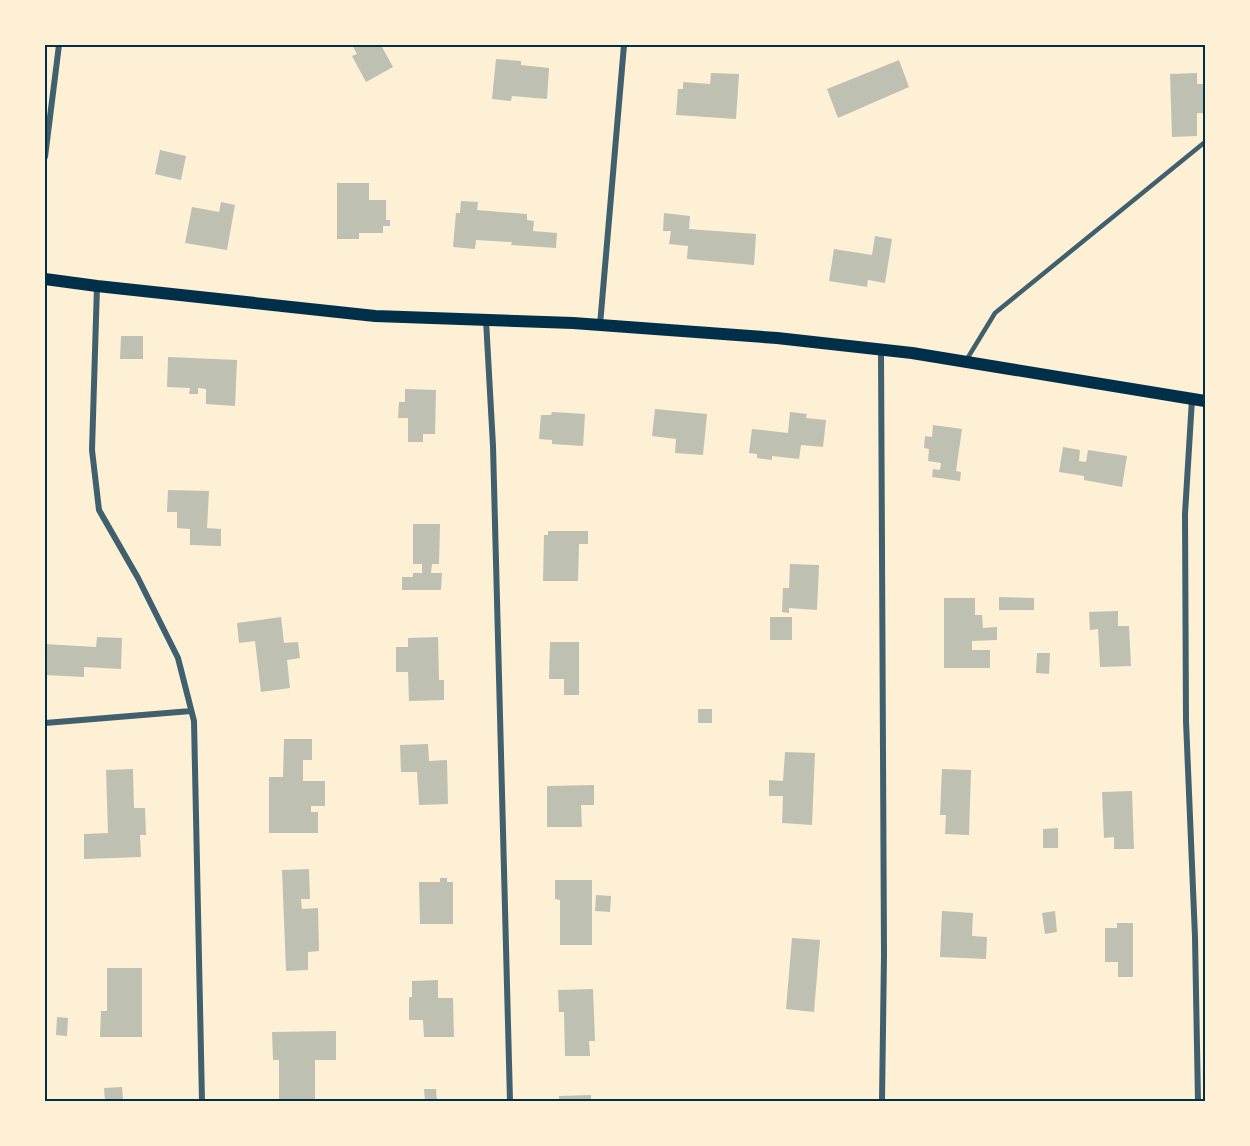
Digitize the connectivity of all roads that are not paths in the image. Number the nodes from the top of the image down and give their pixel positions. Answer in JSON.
{"nodes":[{"id":1,"x":59,"y":45,"type":"edge"},
{"id":2,"x":624,"y":45,"type":"edge"},
{"id":3,"x":1205,"y":142,"type":"edge"},
{"id":4,"x":45,"y":157,"type":"edge"},
{"id":5,"x":45,"y":279,"type":"edge"},
{"id":6,"x":98,"y":286,"type":"junction"},
{"id":7,"x":486,"y":320,"type":"junction"},
{"id":8,"x":600,"y":325,"type":"junction"},
{"id":9,"x":881,"y":350,"type":"junction"},
{"id":10,"x":966,"y":362,"type":"junction"},
{"id":11,"x":1192,"y":398,"type":"junction"},
{"id":12,"x":1205,"y":400,"type":"edge"},
{"id":13,"x":191,"y":711,"type":"junction"},
{"id":14,"x":45,"y":723,"type":"edge"},
{"id":15,"x":202,"y":1101,"type":"edge"},
{"id":16,"x":510,"y":1101,"type":"edge"},
{"id":17,"x":882,"y":1101,"type":"edge"},
{"id":18,"x":1198,"y":1101,"type":"edge"}],
"edges":[{"from":1,"to":4,"type":"street"},
{"from":2,"to":8,"type":"street"},
{"from":3,"to":10,"type":"lane"},
{"from":5,"to":6,"type":"main road"},
{"from":6,"to":7,"type":"main road"},
{"from":6,"to":13,"type":"street"},
{"from":7,"to":8,"type":"main road"},
{"from":7,"to":16,"type":"street"},
{"from":8,"to":9,"type":"main road"},
{"from":9,"to":10,"type":"main road"},
{"from":9,"to":17,"type":"street"},
{"from":10,"to":11,"type":"main road"},
{"from":11,"to":12,"type":"main road"},
{"from":11,"to":18,"type":"street"},
{"from":13,"to":14,"type":"street"},
{"from":13,"to":15,"type":"street"}]}
